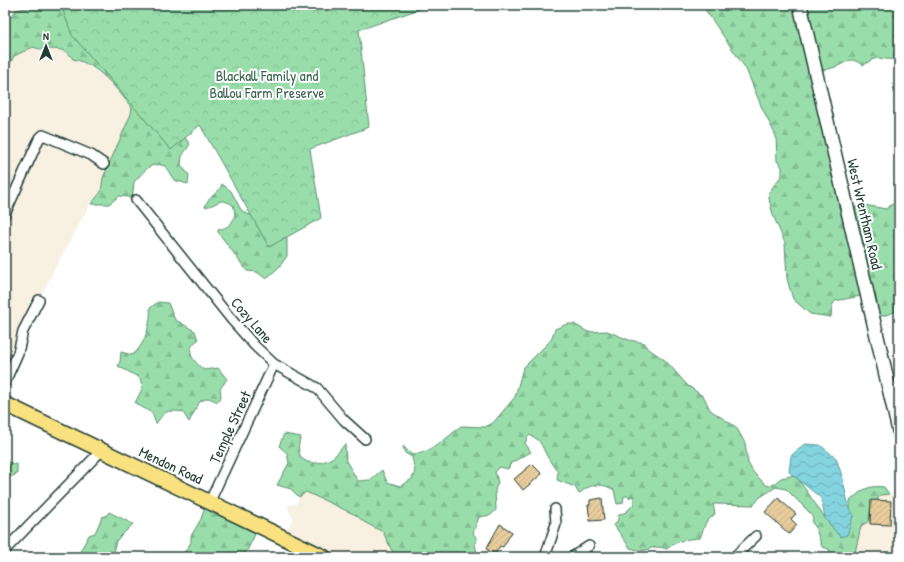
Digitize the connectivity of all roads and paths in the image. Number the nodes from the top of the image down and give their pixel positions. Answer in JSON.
{"nodes":[{"id":1,"x":800,"y":5,"type":"edge"},
{"id":2,"x":104,"y":164,"type":"dead end"},
{"id":3,"x":136,"y":200,"type":"dead end"},
{"id":4,"x":5,"y":214,"type":"edge"},
{"id":5,"x":39,"y":300,"type":"dead end"},
{"id":6,"x":274,"y":364,"type":"junction"},
{"id":7,"x":5,"y":382,"type":"edge"},
{"id":8,"x":5,"y":404,"type":"edge"},
{"id":9,"x":899,"y":431,"type":"edge"},
{"id":10,"x":365,"y":439,"type":"dead end"},
{"id":11,"x":101,"y":451,"type":"junction"},
{"id":12,"x":210,"y":501,"type":"junction"},
{"id":13,"x":555,"y":509,"type":"dead end"},
{"id":14,"x":756,"y":536,"type":"dead end"},
{"id":15,"x":589,"y":546,"type":"dead end"},
{"id":16,"x":5,"y":550,"type":"edge"},
{"id":17,"x":306,"y":553,"type":"edge"},
{"id":18,"x":324,"y":557,"type":"edge"},
{"id":19,"x":545,"y":557,"type":"edge"},
{"id":20,"x":572,"y":557,"type":"edge"},
{"id":21,"x":734,"y":557,"type":"edge"}],
"edges":[{"from":1,"to":9,"type":"street","name":"West Wrentham Road"},
{"from":2,"to":4,"type":"street"},
{"from":3,"to":6,"type":"street","name":"Cozy Lane"},
{"from":5,"to":7,"type":"street"},
{"from":6,"to":10,"type":"street","name":"Cozy Lane"},
{"from":6,"to":12,"type":"street","name":"Temple Street"},
{"from":8,"to":11,"type":"main road","name":"Mendon Road"},
{"from":11,"to":12,"type":"main road","name":"Mendon Road"},
{"from":11,"to":16,"type":"street"},
{"from":12,"to":17,"type":"main road","name":"Mendon Road"},
{"from":13,"to":19,"type":"street"},
{"from":14,"to":21,"type":"street"},
{"from":15,"to":20,"type":"street"},
{"from":17,"to":18,"type":"main road","name":"Mendon Road"}]}
